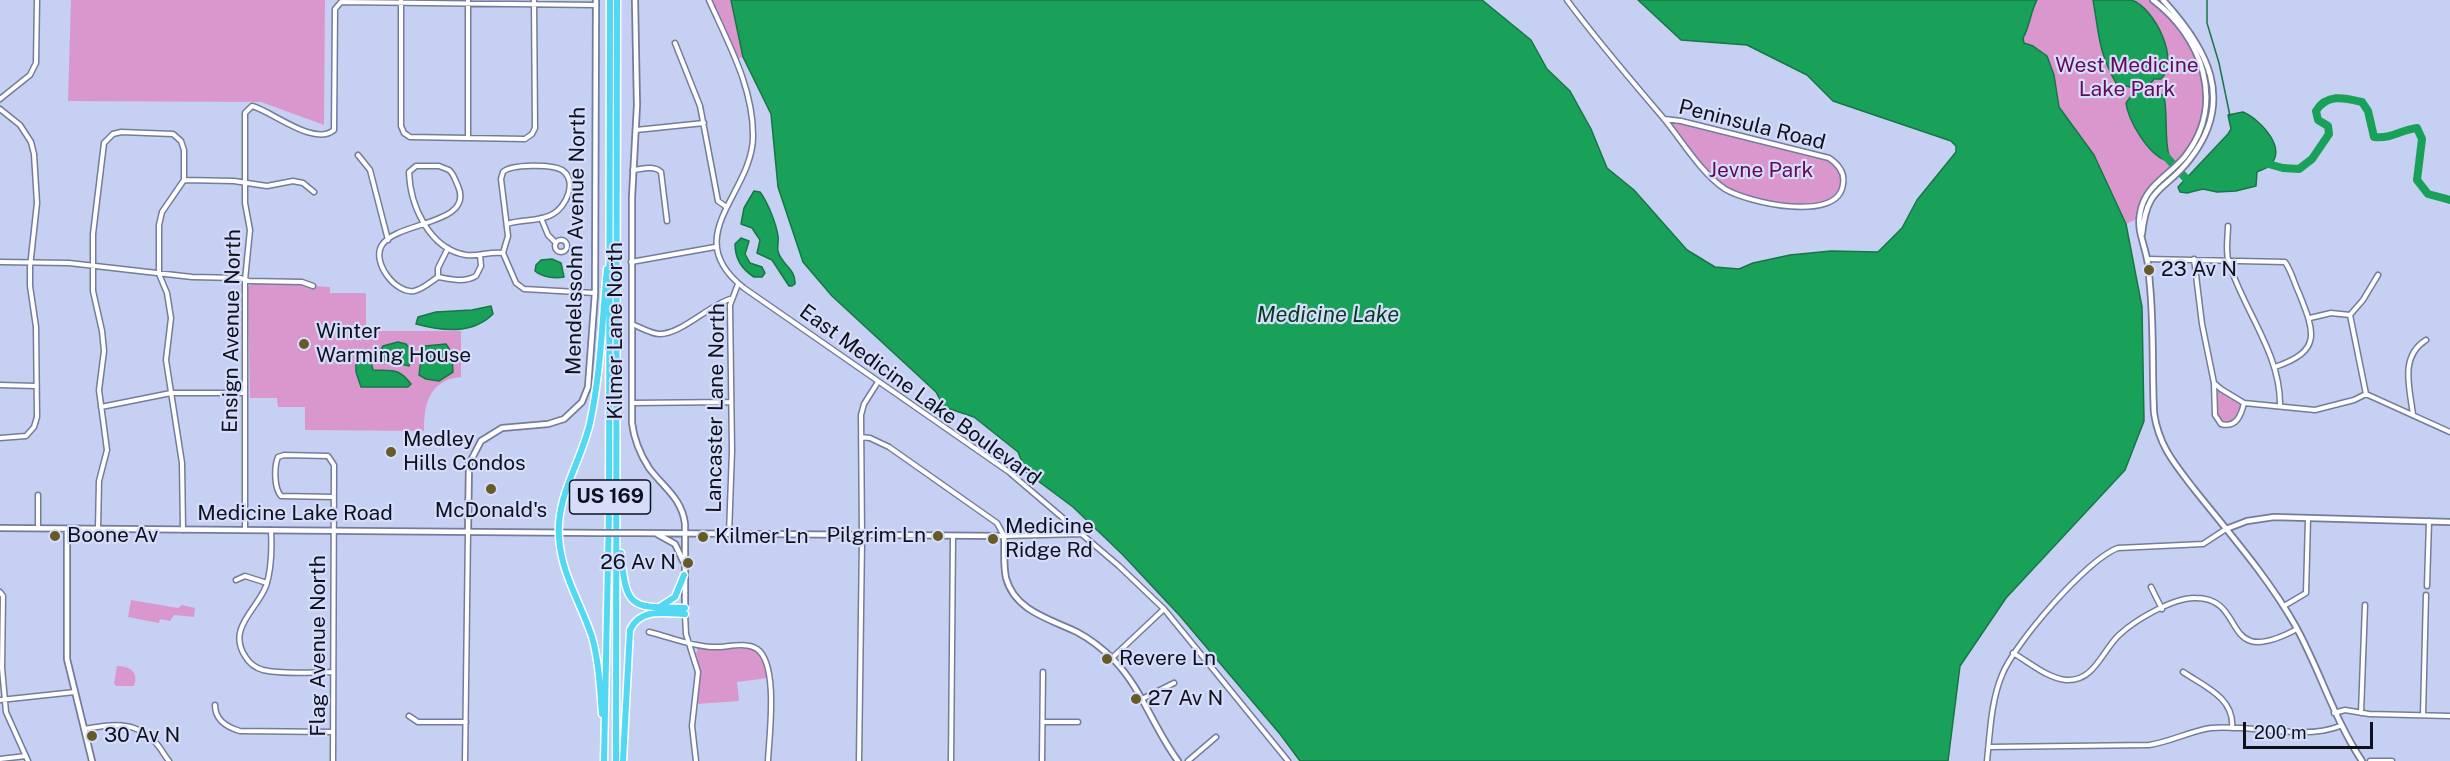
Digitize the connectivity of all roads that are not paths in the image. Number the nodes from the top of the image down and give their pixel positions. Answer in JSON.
{"nodes":[{"id":1,"x":37,"y":0,"type":"edge"},
{"id":2,"x":610,"y":0,"type":"edge"},
{"id":3,"x":617,"y":0,"type":"edge"},
{"id":4,"x":636,"y":0,"type":"edge"},
{"id":5,"x":708,"y":0,"type":"edge"},
{"id":6,"x":1567,"y":0,"type":"edge"},
{"id":7,"x":2153,"y":0,"type":"edge"},
{"id":8,"x":2163,"y":0,"type":"edge"},
{"id":9,"x":401,"y":1,"type":"edge"},
{"id":10,"x":468,"y":1,"type":"edge"},
{"id":11,"x":534,"y":2,"type":"edge"},
{"id":12,"x":596,"y":2,"type":"edge"},
{"id":13,"x":675,"y":43,"type":"dead end"},
{"id":14,"x":0,"y":99,"type":"edge"},
{"id":15,"x":0,"y":109,"type":"edge"},
{"id":16,"x":1664,"y":119,"type":"junction"},
{"id":17,"x":704,"y":123,"type":"junction"},
{"id":18,"x":636,"y":130,"type":"junction"},
{"id":19,"x":468,"y":138,"type":"junction"},
{"id":20,"x":358,"y":155,"type":"dead end"},
{"id":21,"x":2181,"y":164,"type":"junction"},
{"id":22,"x":633,"y":171,"type":"junction"},
{"id":23,"x":184,"y":180,"type":"junction"},
{"id":24,"x":246,"y":183,"type":"junction"},
{"id":25,"x":314,"y":192,"type":"dead end"},
{"id":26,"x":725,"y":206,"type":"junction"},
{"id":27,"x":541,"y":218,"type":"junction"},
{"id":28,"x":667,"y":221,"type":"dead end"},
{"id":29,"x":424,"y":224,"type":"junction"},
{"id":30,"x":507,"y":224,"type":"junction"},
{"id":31,"x":2228,"y":226,"type":"dead end"},
{"id":32,"x":610,"y":232,"type":"junction"},
{"id":33,"x":388,"y":240,"type":"junction"},
{"id":34,"x":556,"y":243,"type":"dead end"},
{"id":35,"x":716,"y":247,"type":"junction"},
{"id":36,"x":448,"y":248,"type":"junction"},
{"id":37,"x":503,"y":253,"type":"junction"},
{"id":38,"x":480,"y":255,"type":"junction"},
{"id":39,"x":2147,"y":259,"type":"junction"},
{"id":40,"x":2194,"y":259,"type":"junction"},
{"id":41,"x":2228,"y":260,"type":"junction"},
{"id":42,"x":0,"y":262,"type":"edge"},
{"id":43,"x":31,"y":262,"type":"junction"},
{"id":44,"x":632,"y":262,"type":"junction"},
{"id":45,"x":93,"y":266,"type":"junction"},
{"id":46,"x":159,"y":273,"type":"junction"},
{"id":47,"x":2378,"y":275,"type":"dead end"},
{"id":48,"x":438,"y":277,"type":"junction"},
{"id":49,"x":245,"y":280,"type":"junction"},
{"id":50,"x":738,"y":284,"type":"junction"},
{"id":51,"x":313,"y":286,"type":"dead end"},
{"id":52,"x":595,"y":293,"type":"junction"},
{"id":53,"x":731,"y":299,"type":"junction"},
{"id":54,"x":2350,"y":315,"type":"junction"},
{"id":55,"x":2310,"y":318,"type":"junction"},
{"id":56,"x":631,"y":324,"type":"junction"},
{"id":57,"x":2426,"y":340,"type":"dead end"},
{"id":58,"x":2275,"y":367,"type":"junction"},
{"id":59,"x":878,"y":382,"type":"junction"},
{"id":60,"x":2214,"y":383,"type":"junction"},
{"id":61,"x":0,"y":385,"type":"edge"},
{"id":62,"x":36,"y":386,"type":"junction"},
{"id":63,"x":171,"y":393,"type":"junction"},
{"id":64,"x":245,"y":393,"type":"junction"},
{"id":65,"x":2366,"y":394,"type":"junction"},
{"id":66,"x":731,"y":402,"type":"junction"},
{"id":67,"x":632,"y":403,"type":"junction"},
{"id":68,"x":2244,"y":403,"type":"junction"},
{"id":69,"x":2280,"y":406,"type":"junction"},
{"id":70,"x":101,"y":407,"type":"junction"},
{"id":71,"x":2413,"y":415,"type":"junction"},
{"id":72,"x":2450,"y":432,"type":"edge"},
{"id":73,"x":861,"y":437,"type":"junction"},
{"id":74,"x":0,"y":438,"type":"edge"},
{"id":75,"x":38,"y":495,"type":"dead end"},
{"id":76,"x":334,"y":497,"type":"junction"},
{"id":77,"x":617,"y":513,"type":"junction"},
{"id":78,"x":2308,"y":518,"type":"junction"},
{"id":79,"x":2429,"y":521,"type":"junction"},
{"id":80,"x":2450,"y":522,"type":"edge"},
{"id":81,"x":0,"y":528,"type":"edge"},
{"id":82,"x":38,"y":528,"type":"junction"},
{"id":83,"x":67,"y":529,"type":"junction"},
{"id":84,"x":98,"y":529,"type":"junction"},
{"id":85,"x":2226,"y":529,"type":"junction"},
{"id":86,"x":183,"y":530,"type":"junction"},
{"id":87,"x":271,"y":530,"type":"junction"},
{"id":88,"x":245,"y":531,"type":"junction"},
{"id":89,"x":334,"y":531,"type":"junction"},
{"id":90,"x":468,"y":531,"type":"junction"},
{"id":91,"x":559,"y":532,"type":"junction"},
{"id":92,"x":655,"y":533,"type":"junction"},
{"id":93,"x":685,"y":533,"type":"junction"},
{"id":94,"x":729,"y":534,"type":"junction"},
{"id":95,"x":1081,"y":534,"type":"junction"},
{"id":96,"x":861,"y":535,"type":"junction"},
{"id":97,"x":953,"y":536,"type":"junction"},
{"id":98,"x":1004,"y":536,"type":"junction"},
{"id":99,"x":684,"y":567,"type":"junction"},
{"id":100,"x":684,"y":575,"type":"junction"},
{"id":101,"x":236,"y":580,"type":"dead end"},
{"id":102,"x":267,"y":584,"type":"junction"},
{"id":103,"x":2427,"y":586,"type":"dead end"},
{"id":104,"x":2151,"y":587,"type":"dead end"},
{"id":105,"x":1,"y":594,"type":"edge"},
{"id":106,"x":2426,"y":595,"type":"dead end"},
{"id":107,"x":2365,"y":605,"type":"dead end"},
{"id":108,"x":2284,"y":606,"type":"junction"},
{"id":109,"x":655,"y":608,"type":"junction"},
{"id":110,"x":1164,"y":609,"type":"junction"},
{"id":111,"x":2162,"y":609,"type":"junction"},
{"id":112,"x":684,"y":611,"type":"junction"},
{"id":113,"x":2297,"y":629,"type":"junction"},
{"id":114,"x":649,"y":632,"type":"dead end"},
{"id":115,"x":689,"y":643,"type":"junction"},
{"id":116,"x":2013,"y":653,"type":"junction"},
{"id":117,"x":1112,"y":658,"type":"junction"},
{"id":118,"x":333,"y":672,"type":"junction"},
{"id":119,"x":1043,"y":672,"type":"dead end"},
{"id":120,"x":2183,"y":672,"type":"dead end"},
{"id":121,"x":1174,"y":683,"type":"dead end"},
{"id":122,"x":75,"y":692,"type":"junction"},
{"id":123,"x":1142,"y":699,"type":"junction"},
{"id":124,"x":2,"y":700,"type":"edge"},
{"id":125,"x":215,"y":705,"type":"dead end"},
{"id":126,"x":2334,"y":713,"type":"junction"},
{"id":127,"x":2361,"y":713,"type":"junction"},
{"id":128,"x":2423,"y":715,"type":"junction"},
{"id":129,"x":409,"y":716,"type":"dead end"},
{"id":130,"x":2450,"y":716,"type":"edge"},
{"id":131,"x":466,"y":722,"type":"junction"},
{"id":132,"x":1043,"y":722,"type":"junction"},
{"id":133,"x":1078,"y":722,"type":"dead end"},
{"id":134,"x":2340,"y":726,"type":"junction"},
{"id":135,"x":2232,"y":728,"type":"junction"},
{"id":136,"x":84,"y":729,"type":"junction"},
{"id":137,"x":333,"y":732,"type":"junction"},
{"id":138,"x":1216,"y":737,"type":"dead end"},
{"id":139,"x":1989,"y":747,"type":"junction"},
{"id":140,"x":0,"y":759,"type":"edge"},
{"id":141,"x":27,"y":759,"type":"edge"},
{"id":142,"x":92,"y":761,"type":"edge"},
{"id":143,"x":169,"y":761,"type":"edge"},
{"id":144,"x":333,"y":761,"type":"edge"},
{"id":145,"x":465,"y":761,"type":"edge"},
{"id":146,"x":604,"y":761,"type":"edge"},
{"id":147,"x":616,"y":761,"type":"edge"},
{"id":148,"x":623,"y":761,"type":"edge"},
{"id":149,"x":696,"y":761,"type":"edge"},
{"id":150,"x":768,"y":761,"type":"edge"},
{"id":151,"x":859,"y":761,"type":"edge"},
{"id":152,"x":951,"y":761,"type":"edge"},
{"id":153,"x":1042,"y":761,"type":"edge"},
{"id":154,"x":1178,"y":761,"type":"edge"},
{"id":155,"x":1188,"y":761,"type":"edge"},
{"id":156,"x":1288,"y":761,"type":"edge"},
{"id":157,"x":1987,"y":761,"type":"edge"},
{"id":158,"x":2362,"y":761,"type":"edge"},
{"id":159,"x":2370,"y":761,"type":"edge"},
{"id":160,"x":2392,"y":761,"type":"edge"}],
"edges":[{"from":1,"to":14,"type":"street"},
{"from":2,"to":32,"type":"highway","number":"US 169"},
{"from":3,"to":77,"type":"highway","number":"US 169"},
{"from":4,"to":18,"type":"street","name":"Kilmer Lane North"},
{"from":5,"to":26,"type":"street"},
{"from":6,"to":16,"type":"street","name":"Peninsula Road"},
{"from":7,"to":21,"type":"street"},
{"from":8,"to":21,"type":"street"},
{"from":9,"to":10,"type":"street"},
{"from":9,"to":19,"type":"street"},
{"from":9,"to":24,"type":"street","name":"Ensign Avenue North"},
{"from":10,"to":11,"type":"street"},
{"from":10,"to":19,"type":"street"},
{"from":11,"to":12,"type":"street"},
{"from":11,"to":19,"type":"street"},
{"from":12,"to":52,"type":"street","name":"Mendelssohn Avenue North"},
{"from":13,"to":17,"type":"street"},
{"from":15,"to":43,"type":"street"},
{"from":16,"to":16,"type":"street","name":"Peninsula Road"},
{"from":17,"to":18,"type":"street"},
{"from":17,"to":26,"type":"street"},
{"from":18,"to":22,"type":"street","name":"Kilmer Lane North"},
{"from":20,"to":33,"type":"street"},
{"from":21,"to":39,"type":"street"},
{"from":22,"to":28,"type":"street"},
{"from":22,"to":44,"type":"street","name":"Kilmer Lane North"},
{"from":23,"to":24,"type":"street"},
{"from":23,"to":45,"type":"street"},
{"from":23,"to":46,"type":"street"},
{"from":24,"to":25,"type":"street"},
{"from":24,"to":49,"type":"street","name":"Ensign Avenue North"},
{"from":26,"to":35,"type":"street"},
{"from":27,"to":30,"type":"street"},
{"from":27,"to":30,"type":"street"},
{"from":27,"to":34,"type":"street"},
{"from":29,"to":29,"type":"street"},
{"from":29,"to":33,"type":"street"},
{"from":29,"to":36,"type":"street"},
{"from":30,"to":37,"type":"street"},
{"from":31,"to":41,"type":"street"},
{"from":32,"to":91,"type":"highway"},
{"from":32,"to":146,"type":"highway","number":"US 169"},
{"from":33,"to":48,"type":"street"},
{"from":35,"to":44,"type":"street"},
{"from":35,"to":50,"type":"street","name":"East Medicine Lake Boulevard"},
{"from":36,"to":38,"type":"street"},
{"from":36,"to":48,"type":"street"},
{"from":37,"to":38,"type":"street"},
{"from":37,"to":52,"type":"street"},
{"from":38,"to":48,"type":"street"},
{"from":39,"to":40,"type":"street"},
{"from":39,"to":85,"type":"street"},
{"from":40,"to":41,"type":"street"},
{"from":40,"to":60,"type":"street"},
{"from":41,"to":55,"type":"street"},
{"from":41,"to":58,"type":"street"},
{"from":42,"to":43,"type":"street"},
{"from":43,"to":45,"type":"street"},
{"from":43,"to":62,"type":"street"},
{"from":44,"to":56,"type":"street","name":"Kilmer Lane North"},
{"from":45,"to":46,"type":"street"},
{"from":45,"to":70,"type":"street"},
{"from":46,"to":49,"type":"street"},
{"from":46,"to":63,"type":"street"},
{"from":47,"to":54,"type":"street"},
{"from":49,"to":51,"type":"street"},
{"from":49,"to":64,"type":"street","name":"Ensign Avenue North"},
{"from":50,"to":53,"type":"street","name":"Lancaster Lane North"},
{"from":50,"to":59,"type":"street","name":"East Medicine Lake Boulevard"},
{"from":52,"to":90,"type":"street","name":"Mendelssohn Avenue North"},
{"from":53,"to":56,"type":"street"},
{"from":53,"to":66,"type":"street","name":"Lancaster Lane North"},
{"from":54,"to":55,"type":"street"},
{"from":54,"to":65,"type":"street"},
{"from":55,"to":58,"type":"street"},
{"from":56,"to":67,"type":"street","name":"Kilmer Lane North"},
{"from":57,"to":71,"type":"street"},
{"from":58,"to":69,"type":"street"},
{"from":59,"to":73,"type":"street"},
{"from":59,"to":95,"type":"street","name":"East Medicine Lake Boulevard"},
{"from":60,"to":68,"type":"street"},
{"from":60,"to":68,"type":"street"},
{"from":61,"to":62,"type":"street"},
{"from":62,"to":74,"type":"street"},
{"from":63,"to":64,"type":"street"},
{"from":63,"to":70,"type":"street"},
{"from":63,"to":86,"type":"street"},
{"from":64,"to":88,"type":"street","name":"Ensign Avenue North"},
{"from":65,"to":69,"type":"street"},
{"from":65,"to":71,"type":"street"},
{"from":66,"to":67,"type":"street"},
{"from":66,"to":94,"type":"street","name":"Lancaster Lane North"},
{"from":67,"to":93,"type":"street","name":"Kilmer Lane North"},
{"from":68,"to":69,"type":"street"},
{"from":70,"to":84,"type":"street"},
{"from":71,"to":72,"type":"street"},
{"from":73,"to":96,"type":"street"},
{"from":73,"to":98,"type":"street"},
{"from":75,"to":82,"type":"street"},
{"from":76,"to":76,"type":"street","name":"Flag Avenue North"},
{"from":76,"to":89,"type":"street","name":"Flag Avenue North"},
{"from":77,"to":109,"type":"highway"},
{"from":77,"to":147,"type":"highway","number":"US 169"},
{"from":78,"to":79,"type":"street"},
{"from":78,"to":85,"type":"street"},
{"from":78,"to":108,"type":"street"},
{"from":79,"to":80,"type":"street"},
{"from":79,"to":103,"type":"street"},
{"from":81,"to":82,"type":"street","name":"Medicine Lake Road"},
{"from":82,"to":83,"type":"street","name":"Medicine Lake Road"},
{"from":83,"to":84,"type":"street","name":"Medicine Lake Road"},
{"from":83,"to":122,"type":"street"},
{"from":84,"to":86,"type":"street","name":"Medicine Lake Road"},
{"from":85,"to":108,"type":"street"},
{"from":85,"to":116,"type":"street"},
{"from":86,"to":88,"type":"street","name":"Medicine Lake Road"},
{"from":87,"to":88,"type":"street","name":"Medicine Lake Road"},
{"from":87,"to":89,"type":"street","name":"Medicine Lake Road"},
{"from":87,"to":102,"type":"street"},
{"from":89,"to":90,"type":"street","name":"Medicine Lake Road"},
{"from":89,"to":118,"type":"street","name":"Flag Avenue North"},
{"from":90,"to":91,"type":"street","name":"Medicine Lake Road"},
{"from":90,"to":131,"type":"street"},
{"from":91,"to":92,"type":"street","name":"Medicine Lake Road","bridge":true},
{"from":91,"to":146,"type":"highway"},
{"from":92,"to":93,"type":"street","name":"Medicine Lake Road"},
{"from":92,"to":99,"type":"street"},
{"from":93,"to":94,"type":"street","name":"Medicine Lake Road"},
{"from":93,"to":99,"type":"street","name":"Kilmer Lane North"},
{"from":94,"to":96,"type":"street","name":"Medicine Lake Road"},
{"from":95,"to":98,"type":"street"},
{"from":95,"to":110,"type":"street","name":"East Medicine Lake Boulevard"},
{"from":96,"to":97,"type":"street","name":"Medicine Lake Road"},
{"from":96,"to":151,"type":"street"},
{"from":97,"to":98,"type":"street","name":"Medicine Lake Road"},
{"from":97,"to":152,"type":"street"},
{"from":98,"to":117,"type":"street"},
{"from":99,"to":100,"type":"street","name":"Kilmer Lane North"},
{"from":100,"to":109,"type":"highway"},
{"from":100,"to":112,"type":"street","name":"Kilmer Lane North"},
{"from":101,"to":102,"type":"street"},
{"from":102,"to":118,"type":"street"},
{"from":104,"to":111,"type":"street"},
{"from":105,"to":124,"type":"street"},
{"from":106,"to":128,"type":"street"},
{"from":107,"to":127,"type":"street"},
{"from":108,"to":113,"type":"street"},
{"from":109,"to":112,"type":"highway"},
{"from":110,"to":117,"type":"street"},
{"from":110,"to":156,"type":"street","name":"East Medicine Lake Boulevard"},
{"from":111,"to":113,"type":"street"},
{"from":111,"to":116,"type":"street"},
{"from":112,"to":115,"type":"street","name":"Kilmer Lane North"},
{"from":112,"to":148,"type":"highway"},
{"from":113,"to":126,"type":"street"},
{"from":114,"to":115,"type":"street"},
{"from":115,"to":149,"type":"street","name":"Kilmer Lane North"},
{"from":115,"to":150,"type":"street"},
{"from":116,"to":139,"type":"street"},
{"from":117,"to":123,"type":"street"},
{"from":118,"to":137,"type":"street","name":"Flag Avenue North"},
{"from":119,"to":132,"type":"street"},
{"from":120,"to":135,"type":"street"},
{"from":121,"to":123,"type":"street"},
{"from":122,"to":124,"type":"street"},
{"from":122,"to":136,"type":"street"},
{"from":123,"to":154,"type":"street"},
{"from":124,"to":141,"type":"street"},
{"from":125,"to":137,"type":"street"},
{"from":126,"to":127,"type":"street"},
{"from":126,"to":134,"type":"street"},
{"from":127,"to":128,"type":"street"},
{"from":128,"to":130,"type":"street"},
{"from":129,"to":131,"type":"street"},
{"from":131,"to":145,"type":"street"},
{"from":132,"to":133,"type":"street"},
{"from":132,"to":153,"type":"street"},
{"from":134,"to":135,"type":"street"},
{"from":134,"to":158,"type":"street"},
{"from":135,"to":139,"type":"street"},
{"from":136,"to":142,"type":"street"},
{"from":136,"to":143,"type":"street"},
{"from":137,"to":144,"type":"street","name":"Flag Avenue North"},
{"from":138,"to":155,"type":"street"},
{"from":139,"to":157,"type":"street"},
{"from":140,"to":141,"type":"street"},
{"from":159,"to":160,"type":"street"}]}
